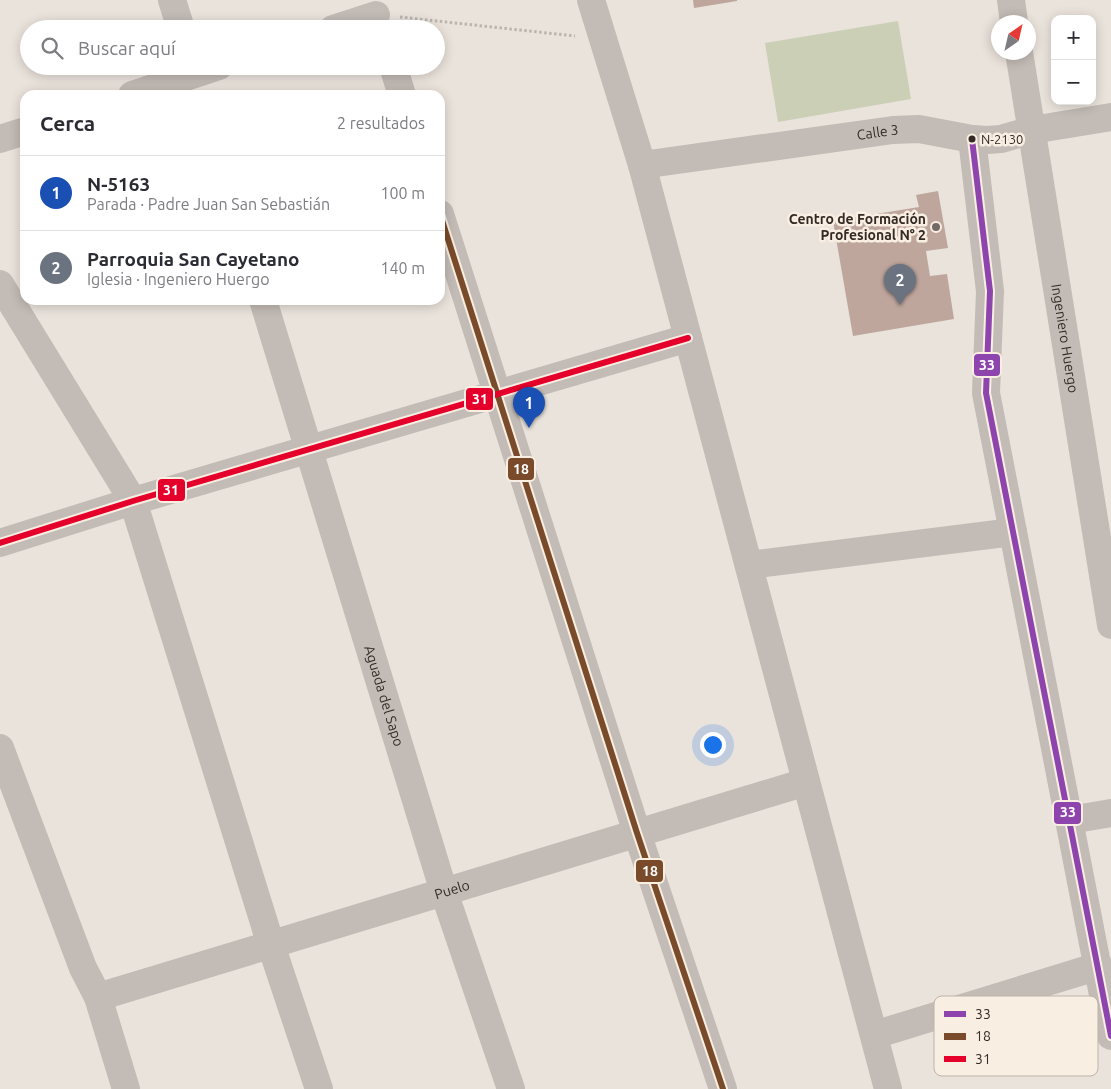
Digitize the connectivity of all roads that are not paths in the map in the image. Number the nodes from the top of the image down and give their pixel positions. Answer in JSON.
{"nodes":[{"id":1,"x":172,"y":0,"type":"edge"},
{"id":2,"x":591,"y":0,"type":"edge"},
{"id":3,"x":1011,"y":0,"type":"edge"},
{"id":4,"x":376,"y":14,"type":"edge"},
{"id":5,"x":1013,"y":15,"type":"edge"},
{"id":6,"x":178,"y":20,"type":"edge"},
{"id":7,"x":359,"y":20,"type":"edge"},
{"id":8,"x":1020,"y":60,"type":"edge"},
{"id":9,"x":202,"y":75,"type":"edge"},
{"id":10,"x":396,"y":75,"type":"edge"},
{"id":11,"x":150,"y":90,"type":"edge"},
{"id":12,"x":400,"y":90,"type":"edge"},
{"id":13,"x":1111,"y":117,"type":"edge"},
{"id":14,"x":1032,"y":130,"type":"junction"},
{"id":15,"x":20,"y":133,"type":"edge"},
{"id":16,"x":0,"y":139,"type":"edge"},
{"id":17,"x":972,"y":139,"type":"junction"},
{"id":18,"x":642,"y":165,"type":"junction"},
{"id":19,"x":445,"y":230,"type":"edge"},
{"id":20,"x":0,"y":284,"type":"edge"},
{"id":21,"x":265,"y":305,"type":"edge"},
{"id":22,"x":688,"y":338,"type":"junction"},
{"id":23,"x":498,"y":394,"type":"junction"},
{"id":24,"x":309,"y":450,"type":"junction"},
{"id":25,"x":133,"y":501,"type":"junction"},
{"id":26,"x":1013,"y":532,"type":"junction"},
{"id":27,"x":0,"y":543,"type":"edge"},
{"id":28,"x":749,"y":565,"type":"junction"},
{"id":29,"x":1111,"y":625,"type":"edge"},
{"id":30,"x":0,"y":748,"type":"edge"},
{"id":31,"x":806,"y":782,"type":"junction"},
{"id":32,"x":1111,"y":813,"type":"edge"},
{"id":33,"x":1070,"y":820,"type":"junction"},
{"id":34,"x":637,"y":833,"type":"junction"},
{"id":35,"x":444,"y":892,"type":"junction"},
{"id":36,"x":271,"y":945,"type":"junction"},
{"id":37,"x":1098,"y":966,"type":"junction"},
{"id":38,"x":1001,"y":996,"type":"edge"},
{"id":39,"x":98,"y":997,"type":"junction"},
{"id":40,"x":934,"y":1017,"type":"edge"},
{"id":41,"x":874,"y":1035,"type":"junction"},
{"id":42,"x":1111,"y":1036,"type":"edge"},
{"id":43,"x":126,"y":1089,"type":"edge"},
{"id":44,"x":319,"y":1089,"type":"edge"},
{"id":45,"x":511,"y":1089,"type":"edge"},
{"id":46,"x":723,"y":1089,"type":"edge"},
{"id":47,"x":888,"y":1089,"type":"edge"}],
"edges":[{"from":1,"to":6,"type":"street"},
{"from":2,"to":18,"type":"street"},
{"from":3,"to":5,"type":"street"},
{"from":4,"to":7,"type":"street"},
{"from":8,"to":14,"type":"street","name":"Ingeniero Huergo"},
{"from":9,"to":11,"type":"street"},
{"from":10,"to":12,"type":"street"},
{"from":13,"to":14,"type":"street","name":"Calle 3"},
{"from":14,"to":17,"type":"street","name":"Calle 3"},
{"from":14,"to":29,"type":"street","name":"Ingeniero Huergo"},
{"from":15,"to":16,"type":"street"},
{"from":17,"to":18,"type":"street","name":"Calle 3"},
{"from":17,"to":26,"type":"street"},
{"from":18,"to":22,"type":"street"},
{"from":19,"to":23,"type":"street"},
{"from":20,"to":25,"type":"street"},
{"from":21,"to":24,"type":"street","name":"Aguada del Sapo"},
{"from":22,"to":23,"type":"street"},
{"from":22,"to":28,"type":"street"},
{"from":23,"to":24,"type":"street"},
{"from":23,"to":34,"type":"street"},
{"from":24,"to":25,"type":"street"},
{"from":24,"to":35,"type":"street","name":"Aguada del Sapo"},
{"from":25,"to":27,"type":"street"},
{"from":25,"to":36,"type":"street"},
{"from":26,"to":28,"type":"street"},
{"from":26,"to":33,"type":"street"},
{"from":28,"to":31,"type":"street"},
{"from":30,"to":39,"type":"street"},
{"from":31,"to":34,"type":"street","name":"Puelo"},
{"from":31,"to":41,"type":"street"},
{"from":32,"to":33,"type":"street"},
{"from":33,"to":37,"type":"street"},
{"from":34,"to":35,"type":"street","name":"Puelo"},
{"from":34,"to":46,"type":"street"},
{"from":35,"to":36,"type":"street","name":"Puelo"},
{"from":35,"to":45,"type":"street","name":"Aguada del Sapo"},
{"from":36,"to":39,"type":"street","name":"Puelo"},
{"from":36,"to":44,"type":"street"},
{"from":37,"to":38,"type":"street"},
{"from":37,"to":42,"type":"street"},
{"from":39,"to":43,"type":"street"},
{"from":40,"to":41,"type":"street"},
{"from":41,"to":47,"type":"street"}]}
